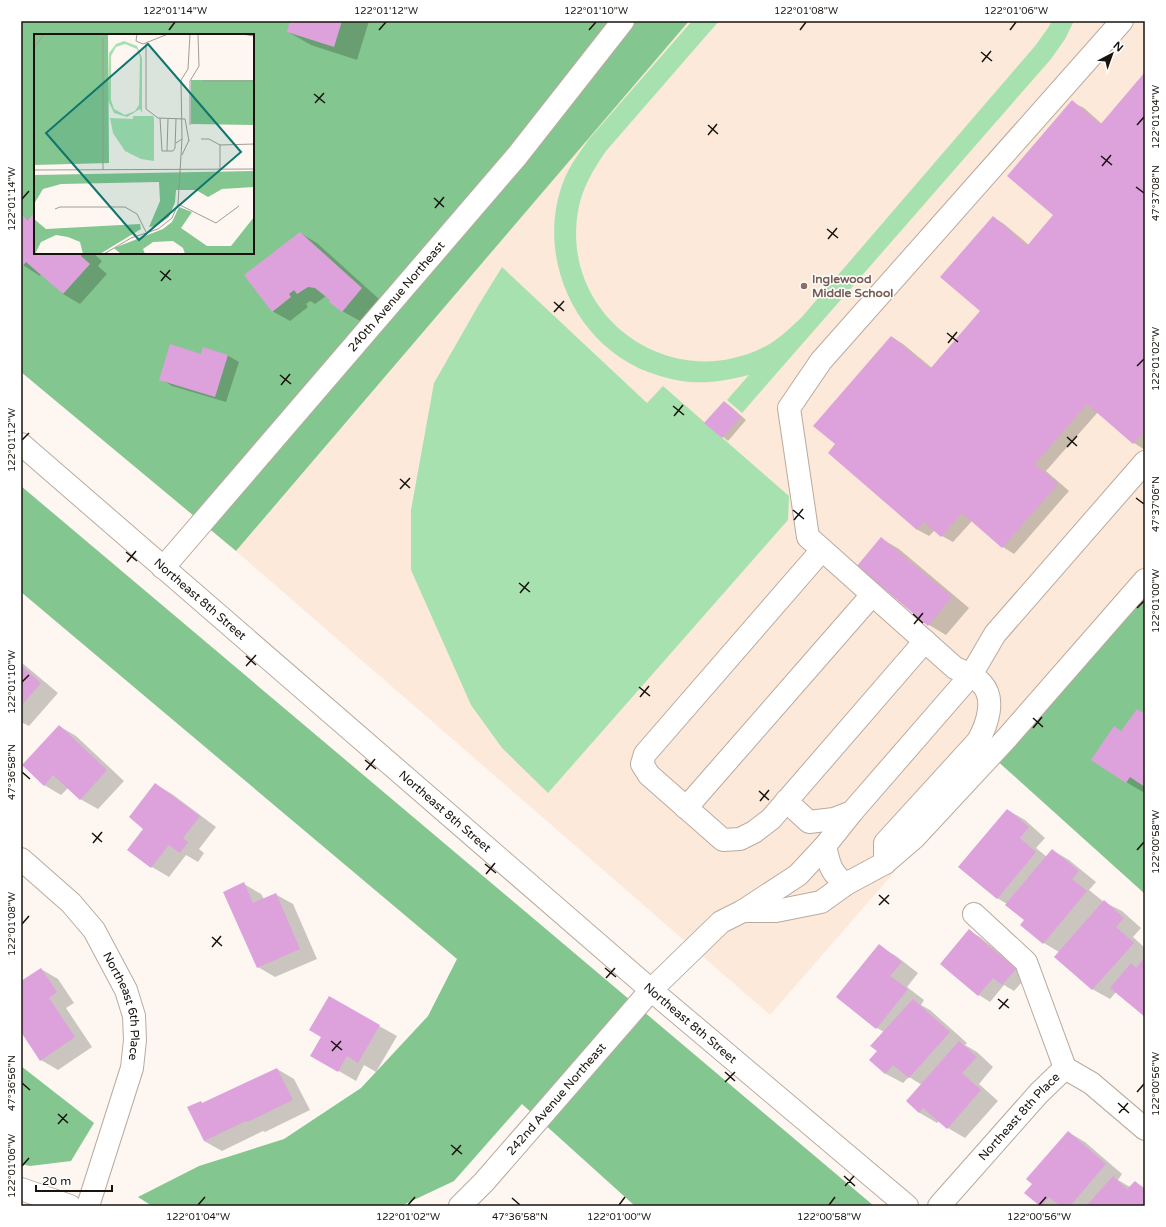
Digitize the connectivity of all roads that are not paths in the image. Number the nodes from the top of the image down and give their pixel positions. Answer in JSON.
{"nodes":[{"id":1,"x":623,"y":21,"type":"edge"},
{"id":2,"x":1122,"y":21,"type":"edge"},
{"id":3,"x":21,"y":444,"type":"edge"},
{"id":4,"x":1145,"y":462,"type":"edge"},
{"id":5,"x":822,"y":550,"type":"junction"},
{"id":6,"x":163,"y":568,"type":"junction"},
{"id":7,"x":1145,"y":580,"type":"edge"},
{"id":8,"x":872,"y":595,"type":"junction"},
{"id":9,"x":925,"y":641,"type":"junction"},
{"id":10,"x":971,"y":675,"type":"junction"},
{"id":11,"x":786,"y":801,"type":"junction"},
{"id":12,"x":686,"y":808,"type":"junction"},
{"id":13,"x":852,"y":812,"type":"junction"},
{"id":14,"x":825,"y":846,"type":"junction"},
{"id":15,"x":21,"y":859,"type":"edge"},
{"id":16,"x":885,"y":863,"type":"junction"},
{"id":17,"x":846,"y":884,"type":"junction"},
{"id":18,"x":742,"y":911,"type":"junction"},
{"id":19,"x":974,"y":914,"type":"dead end"},
{"id":20,"x":651,"y":990,"type":"junction"},
{"id":21,"x":1065,"y":1068,"type":"junction"},
{"id":22,"x":1145,"y":1129,"type":"edge"},
{"id":23,"x":21,"y":1189,"type":"edge"},
{"id":24,"x":70,"y":1206,"type":"edge"},
{"id":25,"x":88,"y":1206,"type":"edge"},
{"id":26,"x":460,"y":1206,"type":"edge"},
{"id":27,"x":907,"y":1206,"type":"edge"},
{"id":28,"x":939,"y":1206,"type":"edge"}],
"edges":[{"from":1,"to":6,"type":"street","name":"240th Avenue Northeast"},
{"from":2,"to":5,"type":"street"},
{"from":3,"to":6,"type":"street","name":"Northeast 8th Street"},
{"from":4,"to":10,"type":"street","name":"242nd Avenue Northeast"},
{"from":5,"to":8,"type":"street"},
{"from":5,"to":12,"type":"street"},
{"from":6,"to":20,"type":"street","name":"Northeast 8th Street"},
{"from":7,"to":16,"type":"street"},
{"from":8,"to":9,"type":"street"},
{"from":8,"to":12,"type":"street"},
{"from":9,"to":10,"type":"street"},
{"from":9,"to":11,"type":"street"},
{"from":10,"to":13,"type":"street","name":"242nd Avenue Northeast"},
{"from":10,"to":16,"type":"street"},
{"from":11,"to":12,"type":"street"},
{"from":11,"to":13,"type":"street"},
{"from":13,"to":14,"type":"street","name":"242nd Avenue Northeast"},
{"from":14,"to":17,"type":"street"},
{"from":14,"to":18,"type":"street","name":"242nd Avenue Northeast"},
{"from":15,"to":25,"type":"street","name":"Northeast 6th Place"},
{"from":16,"to":17,"type":"street"},
{"from":17,"to":18,"type":"street"},
{"from":18,"to":20,"type":"street","name":"242nd Avenue Northeast"},
{"from":19,"to":21,"type":"street"},
{"from":20,"to":26,"type":"street","name":"242nd Avenue Northeast"},
{"from":20,"to":27,"type":"street","name":"Northeast 8th Street"},
{"from":21,"to":22,"type":"street","name":"Northeast 8th Place"},
{"from":21,"to":28,"type":"street","name":"Northeast 8th Place"},
{"from":23,"to":24,"type":"street"}]}
